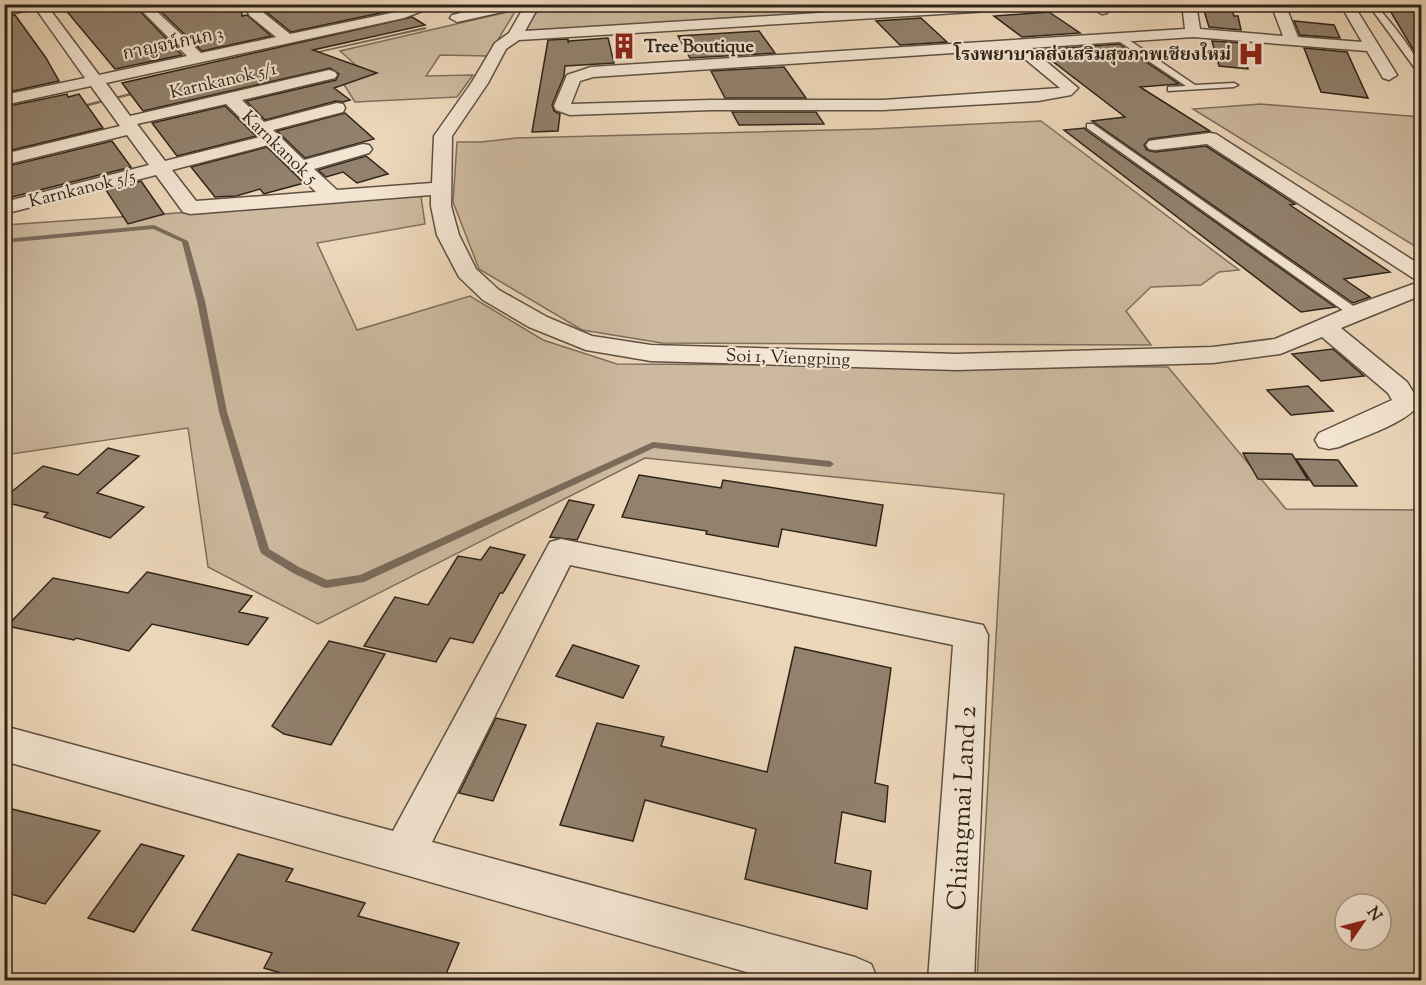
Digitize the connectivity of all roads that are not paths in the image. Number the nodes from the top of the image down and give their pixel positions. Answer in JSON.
{"nodes":[{"id":1,"x":141,"y":4,"type":"edge"},
{"id":2,"x":434,"y":4,"type":"edge"},
{"id":3,"x":581,"y":4,"type":"edge"},
{"id":4,"x":1039,"y":4,"type":"edge"},
{"id":5,"x":1190,"y":4,"type":"edge"},
{"id":6,"x":1278,"y":4,"type":"edge"},
{"id":7,"x":1346,"y":4,"type":"edge"},
{"id":8,"x":1371,"y":4,"type":"edge"},
{"id":9,"x":41,"y":5,"type":"edge"},
{"id":10,"x":527,"y":5,"type":"edge"},
{"id":11,"x":356,"y":10,"type":"dead end"},
{"id":12,"x":866,"y":10,"type":"edge"},
{"id":13,"x":4,"y":11,"type":"edge"},
{"id":14,"x":255,"y":13,"type":"dead end"},
{"id":15,"x":457,"y":18,"type":"dead end"},
{"id":16,"x":373,"y":21,"type":"junction"},
{"id":17,"x":1193,"y":33,"type":"junction"},
{"id":18,"x":515,"y":36,"type":"junction"},
{"id":19,"x":1120,"y":38,"type":"junction"},
{"id":20,"x":287,"y":39,"type":"junction"},
{"id":21,"x":1292,"y":40,"type":"junction"},
{"id":22,"x":1017,"y":45,"type":"junction"},
{"id":23,"x":1372,"y":47,"type":"junction"},
{"id":24,"x":198,"y":58,"type":"junction"},
{"id":25,"x":802,"y":60,"type":"junction"},
{"id":26,"x":742,"y":63,"type":"junction"},
{"id":27,"x":329,"y":75,"type":"dead end"},
{"id":28,"x":1389,"y":75,"type":"dead end"},
{"id":29,"x":1422,"y":76,"type":"edge"},
{"id":30,"x":95,"y":80,"type":"junction"},
{"id":31,"x":1234,"y":85,"type":"dead end"},
{"id":32,"x":1193,"y":87,"type":"junction"},
{"id":33,"x":1171,"y":89,"type":"dead end"},
{"id":34,"x":230,"y":98,"type":"junction"},
{"id":35,"x":4,"y":100,"type":"edge"},
{"id":36,"x":832,"y":104,"type":"junction"},
{"id":37,"x":767,"y":105,"type":"junction"},
{"id":38,"x":337,"y":108,"type":"dead end"},
{"id":39,"x":120,"y":114,"type":"junction"},
{"id":40,"x":1090,"y":126,"type":"dead end"},
{"id":41,"x":266,"y":134,"type":"junction"},
{"id":42,"x":1155,"y":145,"type":"dead end"},
{"id":43,"x":363,"y":149,"type":"dead end"},
{"id":44,"x":4,"y":160,"type":"edge"},
{"id":45,"x":300,"y":167,"type":"junction"},
{"id":46,"x":159,"y":168,"type":"junction"},
{"id":47,"x":441,"y":188,"type":"junction"},
{"id":48,"x":330,"y":196,"type":"junction"},
{"id":49,"x":4,"y":208,"type":"edge"},
{"id":50,"x":1422,"y":276,"type":"edge"},
{"id":51,"x":1422,"y":288,"type":"edge"},
{"id":52,"x":1355,"y":313,"type":"junction"},
{"id":53,"x":1324,"y":326,"type":"junction"},
{"id":54,"x":1329,"y":440,"type":"dead end"},
{"id":55,"x":4,"y":743,"type":"edge"},
{"id":56,"x":404,"y":854,"type":"junction"},
{"id":57,"x":855,"y":981,"type":"edge"},
{"id":58,"x":951,"y":981,"type":"edge"}],
"edges":[{"from":1,"to":24,"type":"street"},
{"from":2,"to":16,"type":"street","name":"กาญจน์กนก 3"},
{"from":3,"to":10,"type":"street"},
{"from":4,"to":12,"type":"street"},
{"from":5,"to":17,"type":"street"},
{"from":6,"to":21,"type":"street"},
{"from":7,"to":23,"type":"street"},
{"from":8,"to":29,"type":"lane"},
{"from":9,"to":13,"type":"street"},
{"from":9,"to":30,"type":"street"},
{"from":10,"to":15,"type":"street"},
{"from":10,"to":18,"type":"street","name":"Soi 1, Viengping"},
{"from":11,"to":16,"type":"street"},
{"from":12,"to":18,"type":"street"},
{"from":14,"to":20,"type":"street"},
{"from":16,"to":20,"type":"street","name":"กาญจน์กนก 3"},
{"from":17,"to":19,"type":"street"},
{"from":17,"to":21,"type":"street"},
{"from":18,"to":47,"type":"street","name":"Soi 1, Viengping"},
{"from":19,"to":22,"type":"street"},
{"from":19,"to":32,"type":"lane"},
{"from":20,"to":24,"type":"street","name":"กาญจน์กนก 3"},
{"from":21,"to":23,"type":"street"},
{"from":22,"to":25,"type":"street"},
{"from":22,"to":36,"type":"street"},
{"from":23,"to":28,"type":"street"},
{"from":24,"to":30,"type":"street","name":"กาญจน์กนก 3"},
{"from":25,"to":26,"type":"street"},
{"from":25,"to":36,"type":"street"},
{"from":26,"to":37,"type":"street"},
{"from":26,"to":37,"type":"street"},
{"from":27,"to":34,"type":"street","name":"Karnkanok 5/1"},
{"from":30,"to":35,"type":"street","name":"กาญจน์กนก 3"},
{"from":30,"to":39,"type":"street"},
{"from":31,"to":32,"type":"lane"},
{"from":32,"to":33,"type":"lane"},
{"from":34,"to":39,"type":"street","name":"Karnkanok 5/1"},
{"from":34,"to":41,"type":"street","name":"Karnkanok 5"},
{"from":36,"to":37,"type":"street"},
{"from":38,"to":41,"type":"street","name":"Karnkanok 5/5"},
{"from":39,"to":44,"type":"street","name":"Karnkanok 5/1"},
{"from":39,"to":46,"type":"street"},
{"from":40,"to":52,"type":"lane"},
{"from":41,"to":45,"type":"street","name":"Karnkanok 5"},
{"from":41,"to":46,"type":"street","name":"Karnkanok 5/5"},
{"from":42,"to":50,"type":"street"},
{"from":43,"to":45,"type":"street"},
{"from":45,"to":48,"type":"street","name":"Karnkanok 5"},
{"from":46,"to":48,"type":"street"},
{"from":46,"to":49,"type":"street","name":"Karnkanok 5/5"},
{"from":47,"to":48,"type":"street"},
{"from":47,"to":53,"type":"street","name":"Soi 1, Viengping"},
{"from":51,"to":52,"type":"street","name":"Soi 1, Viengping"},
{"from":52,"to":53,"type":"street","name":"Soi 1, Viengping"},
{"from":53,"to":54,"type":"street"},
{"from":55,"to":56,"type":"street"},
{"from":56,"to":57,"type":"street"},
{"from":56,"to":58,"type":"street","name":"Chiangmai Land 2"}]}
